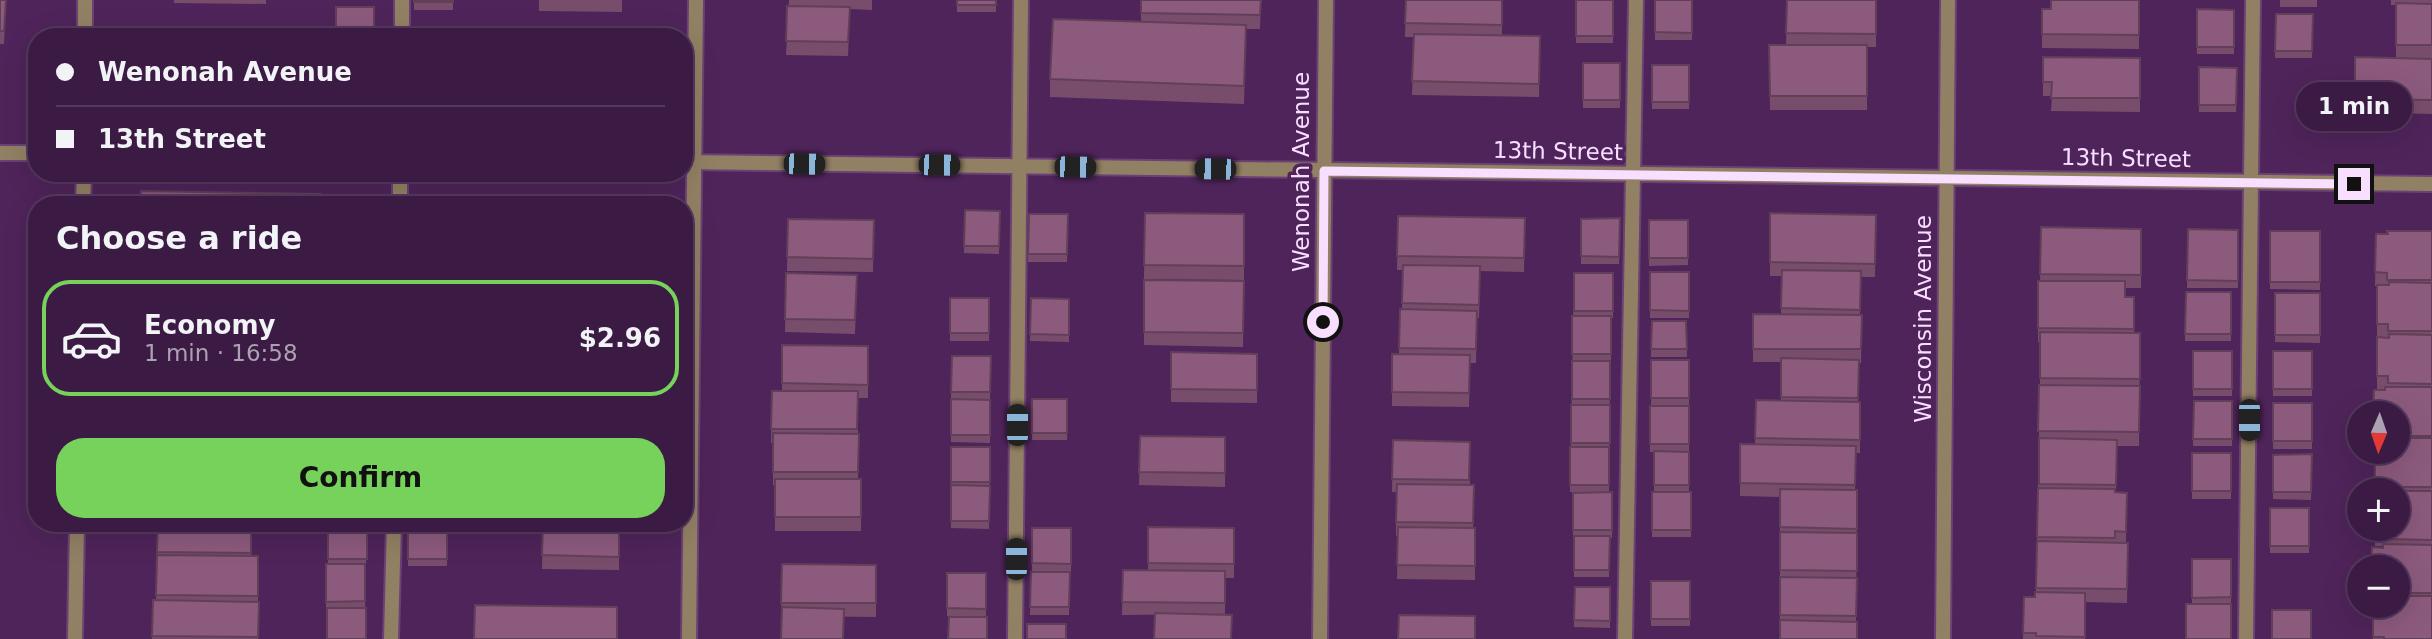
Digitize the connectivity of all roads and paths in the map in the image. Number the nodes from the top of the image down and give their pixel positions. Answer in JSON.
{"nodes":[{"id":1,"x":85,"y":0,"type":"edge"},
{"id":2,"x":402,"y":0,"type":"edge"},
{"id":3,"x":696,"y":0,"type":"edge"},
{"id":4,"x":1020,"y":0,"type":"edge"},
{"id":5,"x":1326,"y":0,"type":"edge"},
{"id":6,"x":1636,"y":0,"type":"edge"},
{"id":7,"x":1948,"y":0,"type":"edge"},
{"id":8,"x":2253,"y":0,"type":"edge"},
{"id":9,"x":85,"y":28,"type":"edge"},
{"id":10,"x":402,"y":28,"type":"edge"},
{"id":11,"x":693,"y":69,"type":"edge"},
{"id":12,"x":0,"y":152,"type":"edge"},
{"id":13,"x":28,"y":153,"type":"edge"},
{"id":14,"x":693,"y":162,"type":"edge"},
{"id":15,"x":1019,"y":166,"type":"junction"},
{"id":16,"x":1324,"y":171,"type":"junction"},
{"id":17,"x":1633,"y":175,"type":"junction"},
{"id":18,"x":1947,"y":177,"type":"junction"},
{"id":19,"x":2251,"y":183,"type":"junction"},
{"id":20,"x":2432,"y":184,"type":"edge"},
{"id":21,"x":77,"y":532,"type":"edge"},
{"id":22,"x":394,"y":532,"type":"edge"},
{"id":23,"x":689,"y":532,"type":"edge"},
{"id":24,"x":75,"y":639,"type":"edge"},
{"id":25,"x":391,"y":639,"type":"edge"},
{"id":26,"x":689,"y":639,"type":"edge"},
{"id":27,"x":1015,"y":639,"type":"edge"},
{"id":28,"x":1320,"y":639,"type":"edge"},
{"id":29,"x":1625,"y":639,"type":"edge"},
{"id":30,"x":1943,"y":639,"type":"edge"},
{"id":31,"x":2246,"y":639,"type":"edge"}],
"edges":[{"from":1,"to":9,"type":"street"},
{"from":2,"to":10,"type":"street"},
{"from":3,"to":11,"type":"street"},
{"from":4,"to":15,"type":"street"},
{"from":5,"to":16,"type":"street","name":"Wenonah Avenue"},
{"from":6,"to":17,"type":"street"},
{"from":7,"to":18,"type":"street","name":"Wisconsin Avenue"},
{"from":8,"to":19,"type":"street"},
{"from":12,"to":13,"type":"street"},
{"from":14,"to":15,"type":"street","name":"13th Street"},
{"from":15,"to":16,"type":"street","name":"13th Street"},
{"from":15,"to":27,"type":"street"},
{"from":16,"to":17,"type":"street","name":"13th Street"},
{"from":16,"to":28,"type":"street","name":"Wenonah Avenue"},
{"from":17,"to":18,"type":"street","name":"13th Street"},
{"from":17,"to":29,"type":"street"},
{"from":18,"to":19,"type":"street","name":"13th Street"},
{"from":18,"to":30,"type":"street","name":"Wisconsin Avenue"},
{"from":19,"to":20,"type":"street","name":"13th Street"},
{"from":19,"to":31,"type":"street"},
{"from":21,"to":24,"type":"street"},
{"from":22,"to":25,"type":"street"},
{"from":23,"to":26,"type":"street"}]}
